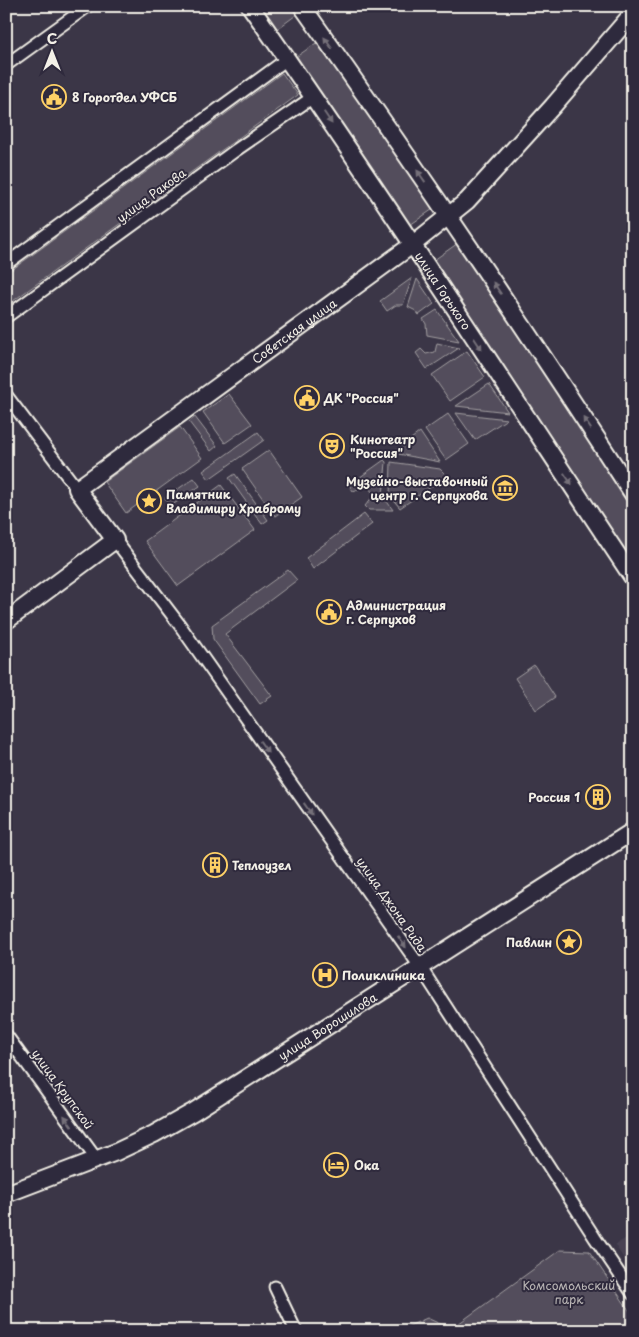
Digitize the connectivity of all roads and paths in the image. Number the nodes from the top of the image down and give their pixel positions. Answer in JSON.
{"nodes":[{"id":1,"x":88,"y":6,"type":"edge"},
{"id":2,"x":250,"y":6,"type":"edge"},
{"id":3,"x":302,"y":6,"type":"edge"},
{"id":4,"x":633,"y":13,"type":"edge"},
{"id":5,"x":287,"y":59,"type":"junction"},
{"id":6,"x":6,"y":66,"type":"edge"},
{"id":7,"x":313,"y":96,"type":"junction"},
{"id":8,"x":449,"y":216,"type":"junction"},
{"id":9,"x":412,"y":245,"type":"junction"},
{"id":10,"x":6,"y":264,"type":"edge"},
{"id":11,"x":6,"y":318,"type":"edge"},
{"id":12,"x":6,"y":395,"type":"edge"},
{"id":13,"x":77,"y":489,"type":"junction"},
{"id":14,"x":633,"y":494,"type":"edge"},
{"id":15,"x":115,"y":540,"type":"junction"},
{"id":16,"x":633,"y":578,"type":"edge"},
{"id":17,"x":6,"y":622,"type":"edge"},
{"id":18,"x":633,"y":831,"type":"edge"},
{"id":19,"x":420,"y":968,"type":"junction"},
{"id":20,"x":6,"y":1035,"type":"edge"},
{"id":21,"x":97,"y":1160,"type":"junction"},
{"id":22,"x":6,"y":1194,"type":"edge"},
{"id":23,"x":275,"y":1287,"type":"dead end"},
{"id":24,"x":633,"y":1294,"type":"edge"},
{"id":25,"x":296,"y":1331,"type":"edge"}],
"edges":[{"from":1,"to":6,"type":"street"},
{"from":2,"to":5,"type":"street","name":"улица Горького"},
{"from":8,"to":3,"type":"street","one_way":true},
{"from":4,"to":8,"type":"street","name":"Советская улица"},
{"from":5,"to":7,"type":"street","name":"улица Горького"},
{"from":5,"to":10,"type":"street"},
{"from":7,"to":9,"type":"street","name":"улица Горького","one_way":true},
{"from":7,"to":11,"type":"street","name":"улица Ракова"},
{"from":8,"to":9,"type":"street","name":"Советская улица"},
{"from":14,"to":8,"type":"street","one_way":true},
{"from":9,"to":13,"type":"street","name":"Советская улица"},
{"from":9,"to":16,"type":"street","name":"улица Горького","one_way":true},
{"from":12,"to":13,"type":"street"},
{"from":13,"to":15,"type":"street"},
{"from":15,"to":17,"type":"street"},
{"from":15,"to":19,"type":"street","name":"улица Джона Рида","one_way":true},
{"from":18,"to":19,"type":"street","name":"улица Ворошилова"},
{"from":19,"to":21,"type":"street","name":"улица Ворошилова"},
{"from":19,"to":24,"type":"street","name":"улица Джона Рида"},
{"from":21,"to":20,"type":"street","name":"улица Крупской","one_way":true},
{"from":21,"to":22,"type":"street","name":"улица Ворошилова"},
{"from":23,"to":25,"type":"street"}]}
